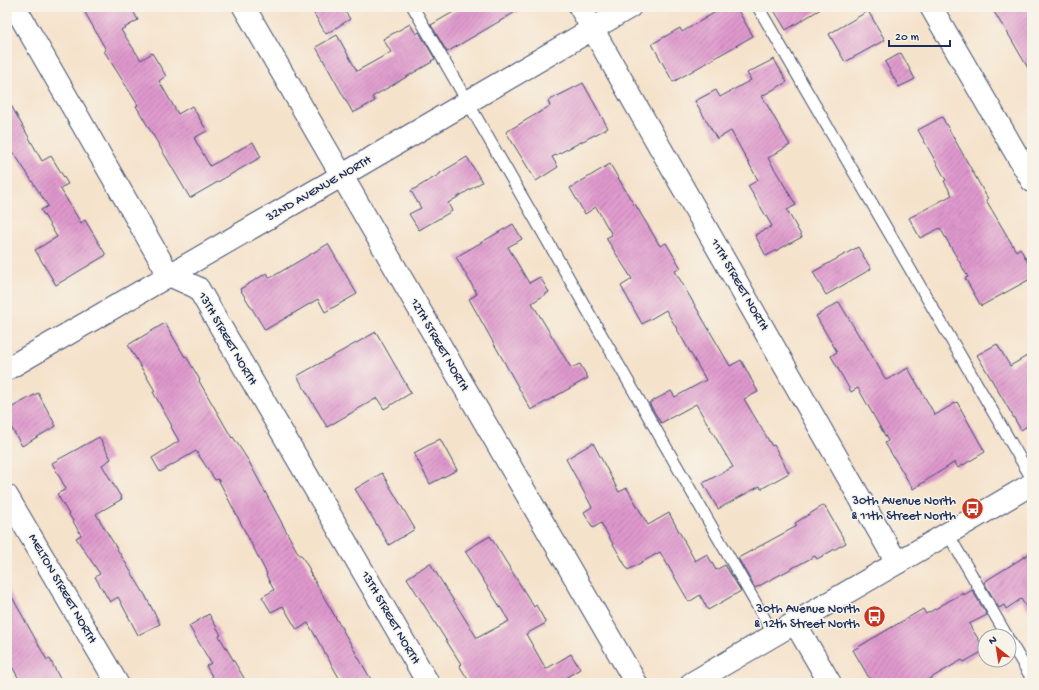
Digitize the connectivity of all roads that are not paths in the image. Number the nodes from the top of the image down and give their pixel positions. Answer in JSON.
{"nodes":[{"id":1,"x":15,"y":7,"type":"edge"},
{"id":2,"x":244,"y":7,"type":"edge"},
{"id":3,"x":413,"y":7,"type":"edge"},
{"id":4,"x":580,"y":7,"type":"edge"},
{"id":5,"x":630,"y":7,"type":"edge"},
{"id":6,"x":758,"y":7,"type":"edge"},
{"id":7,"x":931,"y":7,"type":"edge"},
{"id":8,"x":594,"y":28,"type":"junction"},
{"id":9,"x":468,"y":102,"type":"junction"},
{"id":10,"x":341,"y":176,"type":"junction"},
{"id":11,"x":1032,"y":181,"type":"edge"},
{"id":12,"x":169,"y":275,"type":"junction"},
{"id":13,"x":7,"y":369,"type":"edge"},
{"id":14,"x":1032,"y":479,"type":"edge"},
{"id":15,"x":1032,"y":484,"type":"edge"},
{"id":16,"x":7,"y":496,"type":"edge"},
{"id":17,"x":948,"y":534,"type":"junction"},
{"id":18,"x":898,"y":563,"type":"junction"},
{"id":19,"x":795,"y":623,"type":"junction"},
{"id":20,"x":1002,"y":628,"type":"edge"},
{"id":21,"x":774,"y":635,"type":"junction"},
{"id":22,"x":1017,"y":654,"type":"edge"},
{"id":23,"x":1032,"y":679,"type":"edge"},
{"id":24,"x":117,"y":683,"type":"edge"},
{"id":25,"x":428,"y":683,"type":"edge"},
{"id":26,"x":636,"y":683,"type":"edge"},
{"id":27,"x":692,"y":683,"type":"edge"},
{"id":28,"x":830,"y":683,"type":"edge"}],
"edges":[{"from":1,"to":12,"type":"street"},
{"from":2,"to":10,"type":"street","name":"12TH STREET NORTH"},
{"from":3,"to":9,"type":"lane"},
{"from":4,"to":8,"type":"street","name":"11TH STREET NORTH"},
{"from":5,"to":8,"type":"street","name":"32ND AVENUE NORTH"},
{"from":6,"to":14,"type":"lane"},
{"from":7,"to":11,"type":"street"},
{"from":8,"to":9,"type":"street","name":"32ND AVENUE NORTH"},
{"from":8,"to":18,"type":"street","name":"11TH STREET NORTH"},
{"from":9,"to":10,"type":"street","name":"32ND AVENUE NORTH"},
{"from":9,"to":21,"type":"lane"},
{"from":10,"to":12,"type":"street","name":"32ND AVENUE NORTH"},
{"from":10,"to":26,"type":"street","name":"12TH STREET NORTH"},
{"from":12,"to":13,"type":"street","name":"32ND AVENUE NORTH"},
{"from":12,"to":25,"type":"street","name":"13TH STREET NORTH"},
{"from":15,"to":17,"type":"street"},
{"from":16,"to":24,"type":"street","name":"MELTON STREET NORTH"},
{"from":17,"to":18,"type":"street"},
{"from":17,"to":20,"type":"lane"},
{"from":18,"to":19,"type":"street"},
{"from":19,"to":21,"type":"street"},
{"from":19,"to":28,"type":"street"},
{"from":21,"to":27,"type":"street"},
{"from":22,"to":23,"type":"lane"}]}
